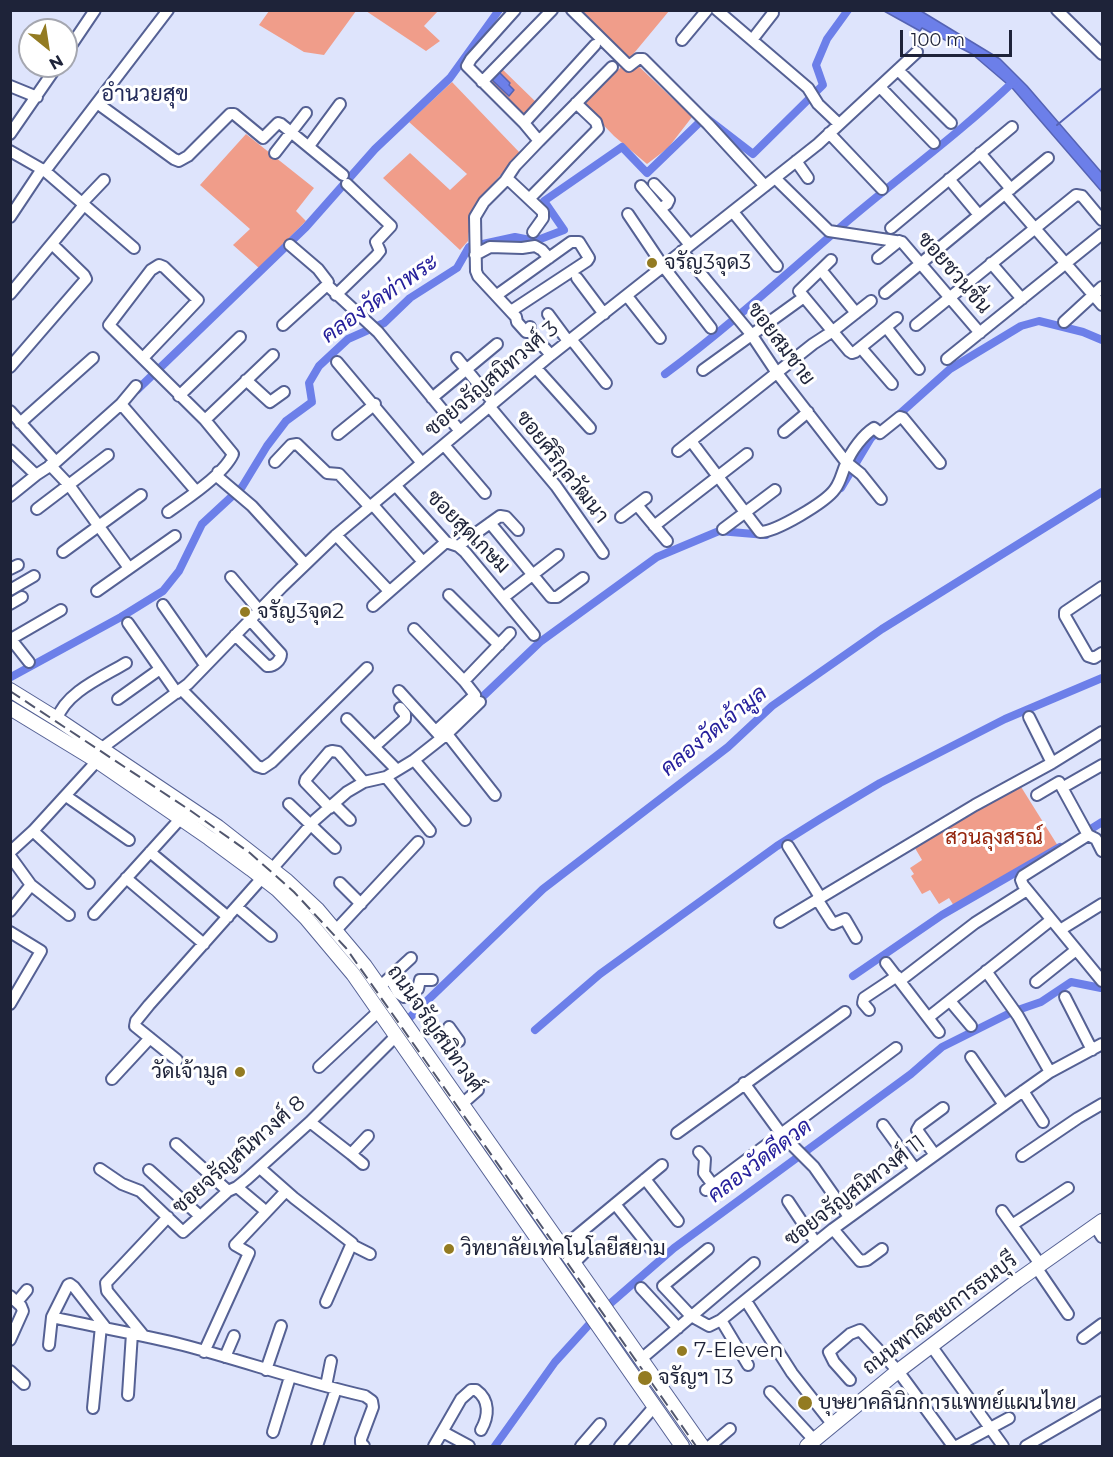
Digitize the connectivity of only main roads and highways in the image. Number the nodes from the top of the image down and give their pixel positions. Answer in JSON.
{"nodes":[{"id":1,"x":10,"y":684,"type":"edge"},
{"id":2,"x":10,"y":690,"type":"edge"},
{"id":3,"x":10,"y":702,"type":"edge"},
{"id":4,"x":10,"y":708,"type":"edge"},
{"id":5,"x":55,"y":717,"type":"junction"},
{"id":6,"x":47,"y":730,"type":"junction"},
{"id":7,"x":100,"y":755,"type":"junction"},
{"id":8,"x":267,"y":873,"type":"junction"},
{"id":9,"x":336,"y":930,"type":"junction"},
{"id":10,"x":325,"y":939,"type":"junction"},
{"id":11,"x":465,"y":1110,"type":"junction"},
{"id":12,"x":457,"y":1124,"type":"junction"},
{"id":13,"x":1100,"y":1228,"type":"edge"},
{"id":14,"x":811,"y":1444,"type":"edge"},
{"id":15,"x":682,"y":1446,"type":"edge"},
{"id":16,"x":702,"y":1446,"type":"edge"}],
"edges":[{"from":1,"to":5,"type":"main road","name":"ถนนจรัญสนิทวงศ์"},
{"from":2,"to":5,"type":"main road","name":"ถนนจรัญสนิทวงศ์"},
{"from":3,"to":6,"type":"main road","name":"ถนนจรัญสนิทวงศ์"},
{"from":4,"to":6,"type":"main road","name":"ถนนจรัญสนิทวงศ์"},
{"from":5,"to":7,"type":"main road","name":"ถนนจรัญสนิทวงศ์"},
{"from":6,"to":7,"type":"main road","name":"ถนนจรัญสนิทวงศ์"},
{"from":7,"to":8,"type":"main road","name":"ถนนจรัญสนิทวงศ์"},
{"from":7,"to":8,"type":"main road","name":"ถนนจรัญสนิทวงศ์"},
{"from":8,"to":9,"type":"main road","name":"ถนนจรัญสนิทวงศ์"},
{"from":8,"to":10,"type":"main road","name":"ถนนจรัญสนิทวงศ์"},
{"from":9,"to":10,"type":"main road"},
{"from":9,"to":11,"type":"main road","name":"ถนนจรัญสนิทวงศ์"},
{"from":10,"to":12,"type":"main road","name":"ถนนจรัญสนิทวงศ์"},
{"from":11,"to":12,"type":"main road"},
{"from":11,"to":16,"type":"main road","name":"ถนนจรัญสนิทวงศ์"},
{"from":12,"to":15,"type":"main road","name":"ถนนจรัญสนิทวงศ์"},
{"from":13,"to":14,"type":"main road","name":"ถนนพาณิชยการธนบุรี"}]}
